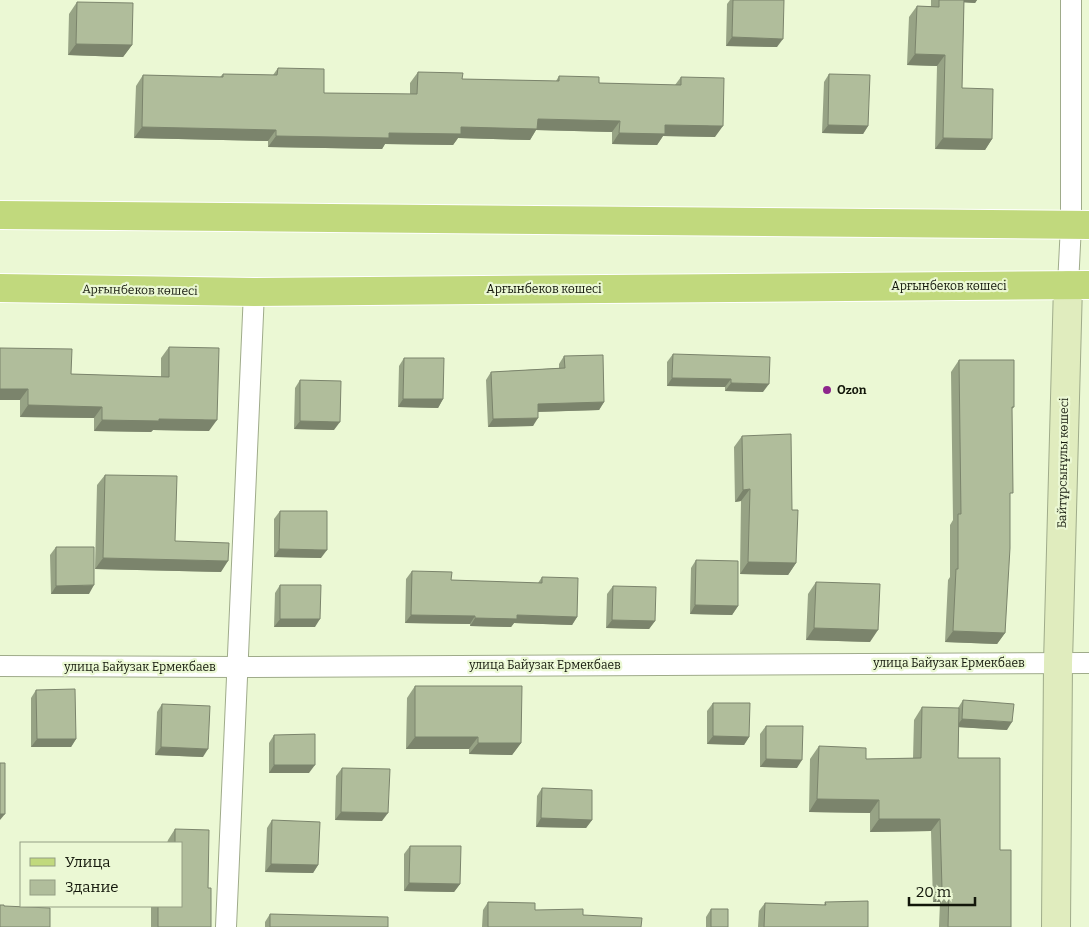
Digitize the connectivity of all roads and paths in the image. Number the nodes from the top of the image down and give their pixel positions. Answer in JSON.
{"nodes":[{"id":1,"x":1071,"y":0,"type":"edge"},
{"id":2,"x":0,"y":215,"type":"edge"},
{"id":3,"x":1080,"y":225,"type":"edge"},
{"id":4,"x":1078,"y":285,"type":"edge"},
{"id":5,"x":0,"y":288,"type":"edge"},
{"id":6,"x":254,"y":292,"type":"junction"},
{"id":7,"x":1058,"y":663,"type":"junction"},
{"id":8,"x":1089,"y":663,"type":"edge"},
{"id":9,"x":0,"y":666,"type":"edge"},
{"id":10,"x":238,"y":667,"type":"junction"},
{"id":11,"x":226,"y":927,"type":"edge"},
{"id":12,"x":1056,"y":927,"type":"edge"}],
"edges":[{"from":1,"to":3,"type":"street","name":"Байтұрсынұлы көшесі"},
{"from":2,"to":3,"type":"main road"},
{"from":3,"to":4,"type":"street","name":"Байтұрсынұлы көшесі"},
{"from":4,"to":6,"type":"main road","name":"Арғынбеков көшесі"},
{"from":4,"to":7,"type":"main road","name":"Байтұрсынұлы көшесі"},
{"from":5,"to":6,"type":"main road","name":"Арғынбеков көшесі"},
{"from":6,"to":10,"type":"street"},
{"from":7,"to":8,"type":"street","name":"улица Байузак Ермекбаев"},
{"from":7,"to":10,"type":"street","name":"улица Байузак Ермекбаев"},
{"from":7,"to":12,"type":"main road","name":"Байтұрсынұлы көшесі"},
{"from":9,"to":10,"type":"street","name":"улица Байузак Ермекбаев"},
{"from":10,"to":11,"type":"street"}]}
